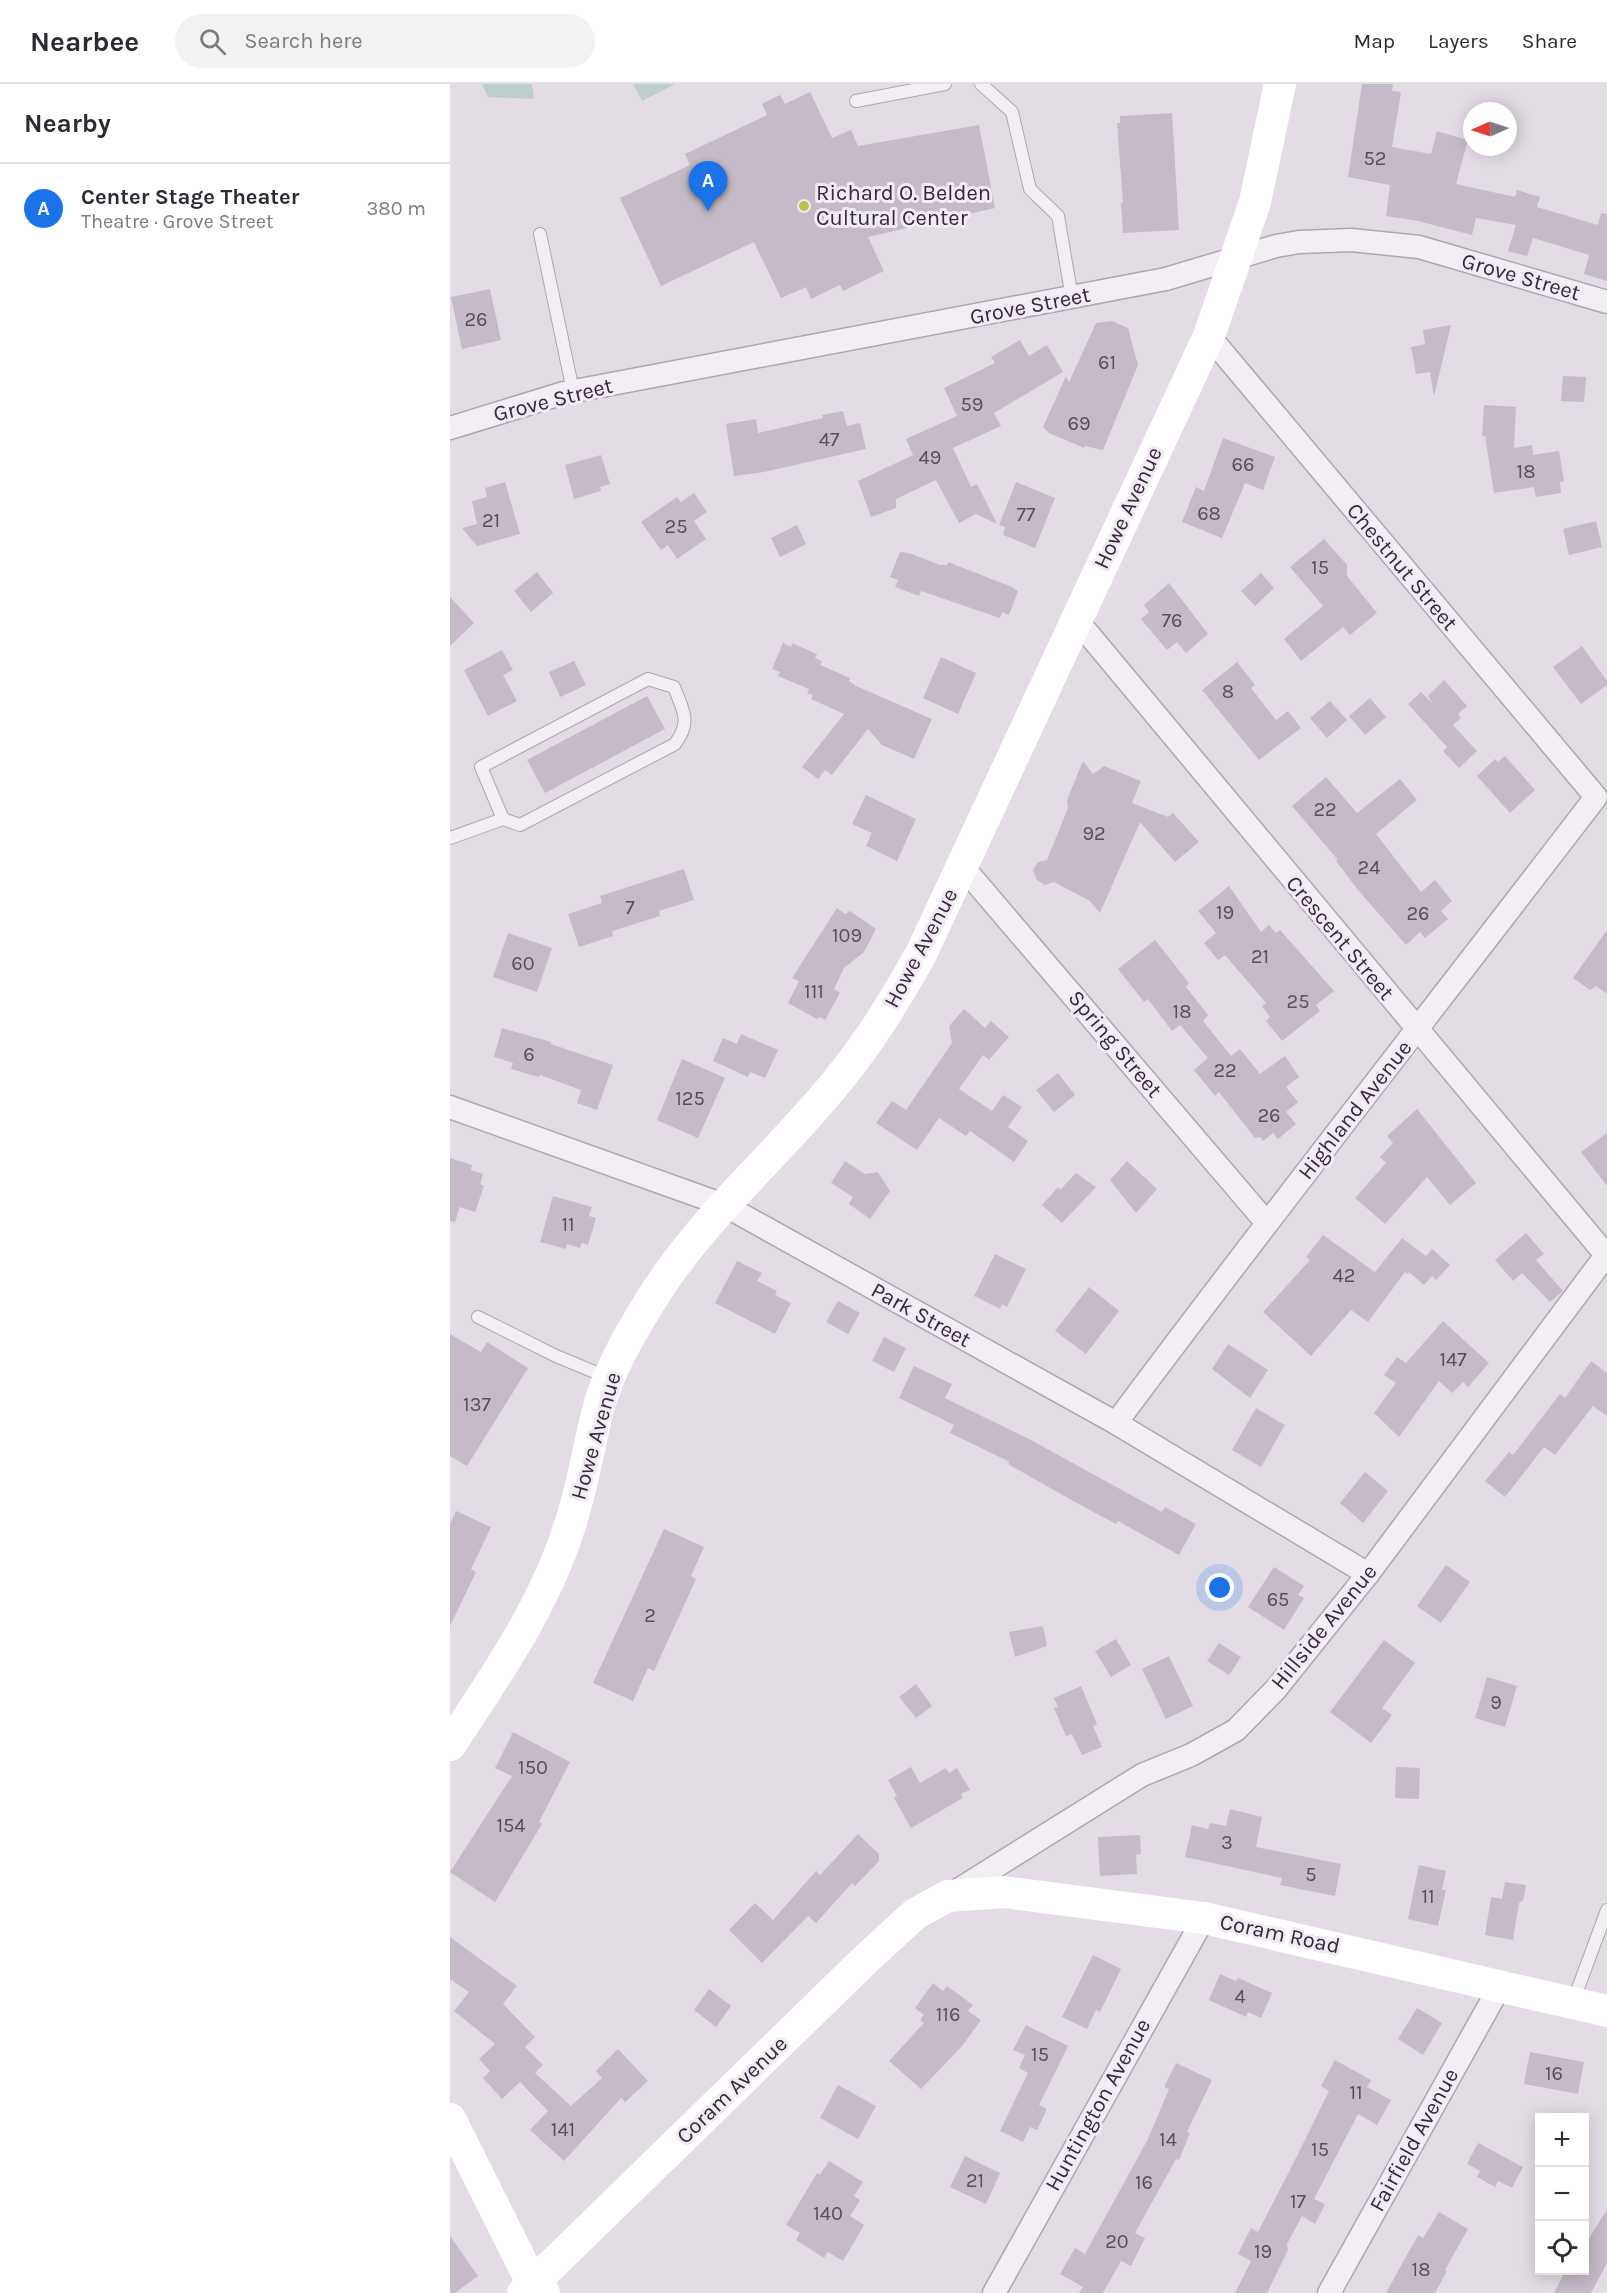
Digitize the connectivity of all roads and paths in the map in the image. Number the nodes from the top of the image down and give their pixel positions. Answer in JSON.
{"nodes":[{"id":1,"x":945,"y":84,"type":"edge"},
{"id":2,"x":981,"y":84,"type":"edge"},
{"id":3,"x":1280,"y":84,"type":"edge"},
{"id":4,"x":856,"y":101,"type":"dead end"},
{"id":5,"x":540,"y":234,"type":"dead end"},
{"id":6,"x":1234,"y":260,"type":"junction"},
{"id":7,"x":1072,"y":298,"type":"junction"},
{"id":8,"x":1607,"y":302,"type":"edge"},
{"id":9,"x":1209,"y":336,"type":"junction"},
{"id":10,"x":573,"y":391,"type":"junction"},
{"id":11,"x":450,"y":428,"type":"edge"},
{"id":12,"x":1076,"y":620,"type":"junction"},
{"id":13,"x":1596,"y":797,"type":"joint"},
{"id":14,"x":503,"y":819,"type":"junction"},
{"id":15,"x":450,"y":838,"type":"edge"},
{"id":16,"x":963,"y":867,"type":"junction"},
{"id":17,"x":1418,"y":1031,"type":"junction"},
{"id":18,"x":450,"y":1107,"type":"edge"},
{"id":19,"x":724,"y":1205,"type":"junction"},
{"id":20,"x":1266,"y":1222,"type":"junction"},
{"id":21,"x":1607,"y":1255,"type":"edge"},
{"id":22,"x":478,"y":1317,"type":"dead end"},
{"id":23,"x":610,"y":1378,"type":"junction"},
{"id":24,"x":1116,"y":1423,"type":"junction"},
{"id":25,"x":1368,"y":1574,"type":"junction"},
{"id":26,"x":450,"y":1746,"type":"edge"},
{"id":27,"x":948,"y":1896,"type":"junction"},
{"id":28,"x":1607,"y":1910,"type":"edge"},
{"id":29,"x":1204,"y":1918,"type":"junction"},
{"id":30,"x":1499,"y":1988,"type":"junction"},
{"id":31,"x":1573,"y":2002,"type":"junction"},
{"id":32,"x":1607,"y":2011,"type":"edge"},
{"id":33,"x":450,"y":2119,"type":"edge"},
{"id":34,"x":533,"y":2290,"type":"edge"},
{"id":35,"x":994,"y":2293,"type":"edge"},
{"id":36,"x":1329,"y":2293,"type":"edge"}],
"edges":[{"from":1,"to":4,"type":"lane"},
{"from":2,"to":7,"type":"lane"},
{"from":3,"to":6,"type":"main road","name":"Howe Avenue"},
{"from":5,"to":10,"type":"lane"},
{"from":6,"to":7,"type":"street","name":"Grove Street"},
{"from":6,"to":8,"type":"street","name":"Grove Street"},
{"from":6,"to":9,"type":"main road","name":"Howe Avenue"},
{"from":7,"to":10,"type":"street","name":"Grove Street"},
{"from":9,"to":12,"type":"main road","name":"Howe Avenue"},
{"from":9,"to":13,"type":"street","name":"Chestnut Street"},
{"from":10,"to":11,"type":"street","name":"Grove Street"},
{"from":12,"to":16,"type":"main road","name":"Howe Avenue"},
{"from":12,"to":17,"type":"street","name":"Crescent Street"},
{"from":13,"to":17,"type":"street","name":"Highland Avenue"},
{"from":14,"to":14,"type":"lane"},
{"from":14,"to":15,"type":"lane"},
{"from":16,"to":19,"type":"main road","name":"Howe Avenue"},
{"from":16,"to":20,"type":"street","name":"Spring Street"},
{"from":17,"to":20,"type":"street","name":"Highland Avenue"},
{"from":17,"to":21,"type":"street","name":"Crescent Street"},
{"from":18,"to":19,"type":"street","name":"Park Street"},
{"from":19,"to":23,"type":"main road","name":"Howe Avenue"},
{"from":19,"to":24,"type":"street","name":"Park Street"},
{"from":20,"to":24,"type":"street","name":"Highland Avenue"},
{"from":21,"to":25,"type":"street","name":"Hillside Avenue"},
{"from":22,"to":23,"type":"lane"},
{"from":23,"to":26,"type":"main road","name":"Howe Avenue"},
{"from":24,"to":25,"type":"street","name":"Park Street"},
{"from":25,"to":27,"type":"street","name":"Hillside Avenue"},
{"from":27,"to":29,"type":"main road","name":"Coram Road"},
{"from":27,"to":34,"type":"main road","name":"Coram Avenue"},
{"from":28,"to":31,"type":"lane"},
{"from":29,"to":30,"type":"main road","name":"Coram Road"},
{"from":29,"to":35,"type":"street","name":"Huntington Avenue"},
{"from":30,"to":31,"type":"main road","name":"Coram Road"},
{"from":30,"to":36,"type":"street","name":"Fairfield Avenue"},
{"from":31,"to":32,"type":"main road","name":"Coram Road"},
{"from":33,"to":34,"type":"main road"}]}
